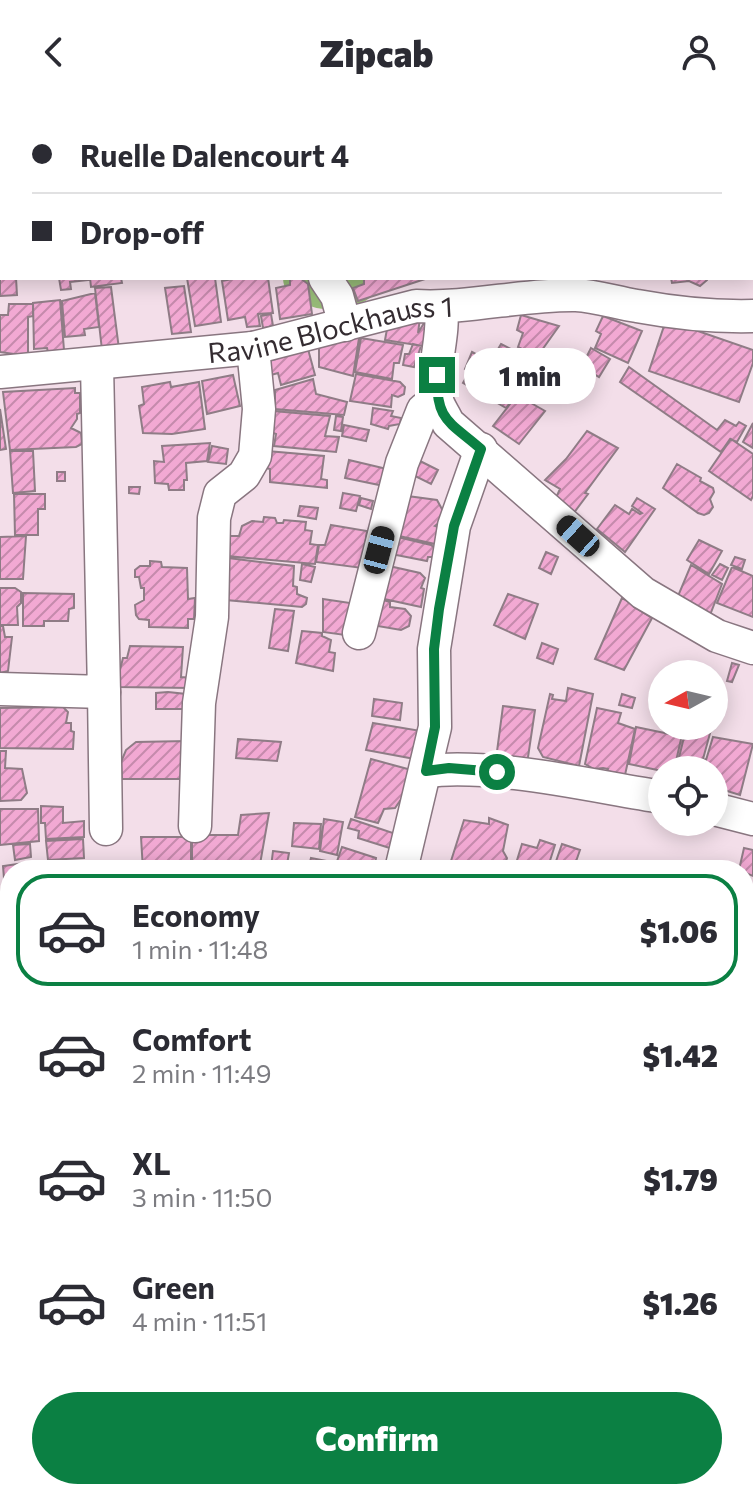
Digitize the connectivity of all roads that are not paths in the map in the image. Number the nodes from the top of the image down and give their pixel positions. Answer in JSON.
{"nodes":[{"id":1,"x":326,"y":280,"type":"edge"},
{"id":2,"x":441,"y":307,"type":"junction"},
{"id":3,"x":753,"y":316,"type":"edge"},
{"id":4,"x":345,"y":325,"type":"junction"},
{"id":5,"x":253,"y":348,"type":"junction"},
{"id":6,"x":97,"y":365,"type":"junction"},
{"id":7,"x":0,"y":372,"type":"edge"},
{"id":8,"x":436,"y":401,"type":"junction"},
{"id":9,"x":481,"y":449,"type":"junction"},
{"id":10,"x":359,"y":633,"type":"dead end"},
{"id":11,"x":753,"y":648,"type":"edge"},
{"id":12,"x":0,"y":689,"type":"edge"},
{"id":13,"x":104,"y":692,"type":"junction"},
{"id":14,"x":426,"y":771,"type":"junction"},
{"id":15,"x":648,"y":795,"type":"edge"},
{"id":16,"x":728,"y":813,"type":"edge"},
{"id":17,"x":753,"y":819,"type":"edge"},
{"id":18,"x":195,"y":826,"type":"dead end"},
{"id":19,"x":106,"y":829,"type":"dead end"},
{"id":20,"x":404,"y":860,"type":"edge"}],
"edges":[{"from":1,"to":4,"type":"street"},
{"from":2,"to":3,"type":"street","name":"Ravine Blockhauss 1"},
{"from":2,"to":4,"type":"street","name":"Ravine Blockhauss 1"},
{"from":2,"to":8,"type":"street"},
{"from":4,"to":5,"type":"street","name":"Ravine Blockhauss 1"},
{"from":5,"to":6,"type":"street","name":"Ravine Blockhauss 1"},
{"from":5,"to":18,"type":"street"},
{"from":6,"to":7,"type":"street","name":"Ravine Blockhauss 1"},
{"from":6,"to":13,"type":"street"},
{"from":8,"to":9,"type":"street"},
{"from":8,"to":10,"type":"street"},
{"from":9,"to":11,"type":"street"},
{"from":9,"to":14,"type":"street"},
{"from":12,"to":13,"type":"street"},
{"from":13,"to":19,"type":"street"},
{"from":14,"to":15,"type":"street"},
{"from":14,"to":20,"type":"street"},
{"from":16,"to":17,"type":"street"}]}
